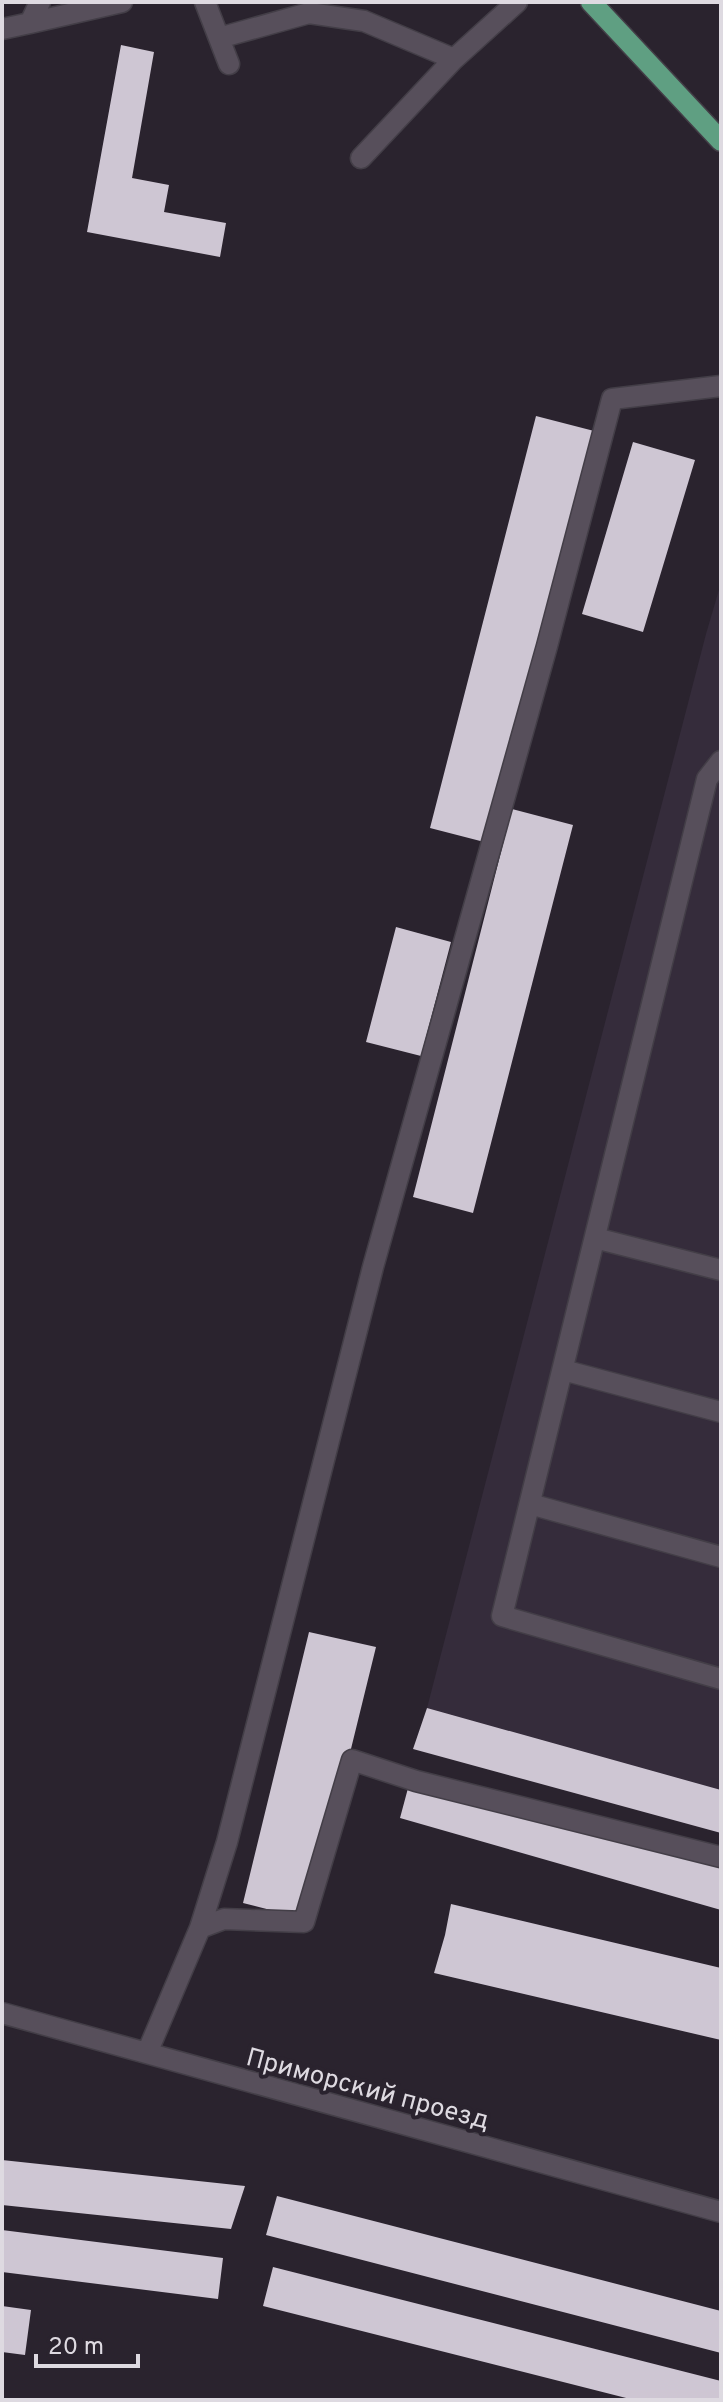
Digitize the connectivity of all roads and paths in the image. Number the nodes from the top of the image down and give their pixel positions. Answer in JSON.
{"nodes":[{"id":1,"x":40,"y":2,"type":"edge"},
{"id":2,"x":122,"y":2,"type":"edge"},
{"id":3,"x":205,"y":2,"type":"edge"},
{"id":4,"x":517,"y":2,"type":"edge"},
{"id":5,"x":591,"y":2,"type":"edge"},
{"id":6,"x":30,"y":23,"type":"junction"},
{"id":7,"x":2,"y":29,"type":"edge"},
{"id":8,"x":219,"y":38,"type":"junction"},
{"id":9,"x":454,"y":59,"type":"junction"},
{"id":10,"x":229,"y":64,"type":"dead end"},
{"id":11,"x":721,"y":141,"type":"edge"},
{"id":12,"x":361,"y":158,"type":"dead end"},
{"id":13,"x":721,"y":386,"type":"edge"},
{"id":14,"x":721,"y":761,"type":"edge"},
{"id":15,"x":595,"y":1238,"type":"junction"},
{"id":16,"x":721,"y":1270,"type":"edge"},
{"id":17,"x":563,"y":1370,"type":"junction"},
{"id":18,"x":721,"y":1412,"type":"edge"},
{"id":19,"x":530,"y":1504,"type":"junction"},
{"id":20,"x":721,"y":1557,"type":"edge"},
{"id":21,"x":721,"y":1679,"type":"edge"},
{"id":22,"x":721,"y":1857,"type":"edge"},
{"id":23,"x":200,"y":1928,"type":"junction"},
{"id":24,"x":2,"y":2013,"type":"edge"},
{"id":25,"x":147,"y":2053,"type":"junction"},
{"id":26,"x":721,"y":2212,"type":"edge"}],
"edges":[{"from":1,"to":6,"type":"street"},
{"from":2,"to":6,"type":"street"},
{"from":3,"to":8,"type":"street"},
{"from":4,"to":9,"type":"street"},
{"from":5,"to":11,"type":"main road"},
{"from":6,"to":7,"type":"street"},
{"from":8,"to":9,"type":"street"},
{"from":8,"to":10,"type":"street"},
{"from":9,"to":12,"type":"street"},
{"from":13,"to":23,"type":"street"},
{"from":14,"to":15,"type":"street"},
{"from":15,"to":16,"type":"street"},
{"from":15,"to":17,"type":"street"},
{"from":17,"to":18,"type":"street"},
{"from":17,"to":19,"type":"street"},
{"from":19,"to":20,"type":"street"},
{"from":19,"to":21,"type":"street"},
{"from":22,"to":23,"type":"street"},
{"from":23,"to":25,"type":"street"},
{"from":24,"to":25,"type":"street","name":"Приморский проезд"},
{"from":25,"to":26,"type":"street","name":"Приморский проезд"}]}
